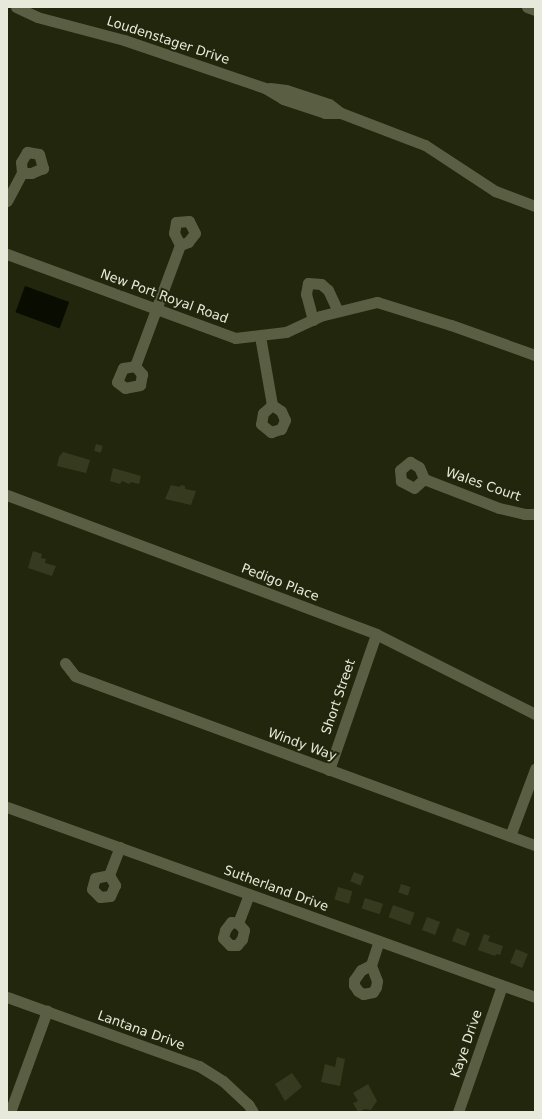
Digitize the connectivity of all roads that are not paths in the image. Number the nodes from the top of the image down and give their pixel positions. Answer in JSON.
{"nodes":[{"id":1,"x":16,"y":7,"type":"edge"},
{"id":2,"x":527,"y":7,"type":"edge"},
{"id":3,"x":535,"y":10,"type":"edge"},
{"id":4,"x":22,"y":173,"type":"dead end"},
{"id":5,"x":7,"y":201,"type":"edge"},
{"id":6,"x":535,"y":206,"type":"edge"},
{"id":7,"x":180,"y":245,"type":"dead end"},
{"id":8,"x":7,"y":254,"type":"edge"},
{"id":9,"x":157,"y":310,"type":"junction"},
{"id":10,"x":338,"y":312,"type":"junction"},
{"id":11,"x":313,"y":320,"type":"junction"},
{"id":12,"x":260,"y":336,"type":"junction"},
{"id":13,"x":535,"y":355,"type":"edge"},
{"id":14,"x":135,"y":366,"type":"dead end"},
{"id":15,"x":272,"y":405,"type":"dead end"},
{"id":16,"x":424,"y":479,"type":"dead end"},
{"id":17,"x":7,"y":495,"type":"edge"},
{"id":18,"x":535,"y":514,"type":"edge"},
{"id":19,"x":376,"y":634,"type":"junction"},
{"id":20,"x":65,"y":663,"type":"dead end"},
{"id":21,"x":535,"y":714,"type":"edge"},
{"id":22,"x":535,"y":769,"type":"edge"},
{"id":23,"x":329,"y":770,"type":"junction"},
{"id":24,"x":7,"y":807,"type":"edge"},
{"id":25,"x":510,"y":836,"type":"junction"},
{"id":26,"x":535,"y":845,"type":"edge"},
{"id":27,"x":120,"y":847,"type":"junction"},
{"id":28,"x":109,"y":875,"type":"dead end"},
{"id":29,"x":249,"y":894,"type":"junction"},
{"id":30,"x":238,"y":923,"type":"dead end"},
{"id":31,"x":379,"y":941,"type":"junction"},
{"id":32,"x":371,"y":965,"type":"dead end"},
{"id":33,"x":502,"y":986,"type":"junction"},
{"id":34,"x":7,"y":997,"type":"edge"},
{"id":35,"x":535,"y":997,"type":"edge"},
{"id":36,"x":47,"y":1011,"type":"junction"},
{"id":37,"x":10,"y":1112,"type":"edge"},
{"id":38,"x":253,"y":1112,"type":"edge"},
{"id":39,"x":458,"y":1112,"type":"edge"}],
"edges":[{"from":1,"to":6,"type":"street","name":"Loudenstager Drive"},
{"from":2,"to":3,"type":"street"},
{"from":4,"to":5,"type":"street"},
{"from":7,"to":9,"type":"street"},
{"from":8,"to":9,"type":"street","name":"New Port Royal Road"},
{"from":9,"to":12,"type":"street","name":"New Port Royal Road"},
{"from":9,"to":14,"type":"street"},
{"from":10,"to":11,"type":"street","name":"New Port Royal Road"},
{"from":10,"to":11,"type":"street"},
{"from":10,"to":13,"type":"street","name":"New Port Royal Road"},
{"from":11,"to":12,"type":"street","name":"New Port Royal Road"},
{"from":12,"to":15,"type":"street"},
{"from":16,"to":18,"type":"street","name":"Wales Court"},
{"from":17,"to":19,"type":"street","name":"Pedigo Place"},
{"from":19,"to":21,"type":"street","name":"Pedigo Place"},
{"from":19,"to":23,"type":"street","name":"Short Street"},
{"from":20,"to":23,"type":"street","name":"Windy Way"},
{"from":22,"to":25,"type":"street"},
{"from":23,"to":25,"type":"street","name":"Windy Way"},
{"from":24,"to":27,"type":"street","name":"Sutherland Drive"},
{"from":25,"to":26,"type":"street","name":"Windy Way"},
{"from":27,"to":28,"type":"street"},
{"from":27,"to":29,"type":"street","name":"Sutherland Drive"},
{"from":29,"to":30,"type":"street"},
{"from":29,"to":31,"type":"street","name":"Sutherland Drive"},
{"from":31,"to":32,"type":"street"},
{"from":31,"to":33,"type":"street","name":"Sutherland Drive"},
{"from":33,"to":35,"type":"street","name":"Sutherland Drive"},
{"from":33,"to":39,"type":"street","name":"Kaye Drive"},
{"from":34,"to":36,"type":"street","name":"Lantana Drive"},
{"from":36,"to":37,"type":"street"},
{"from":36,"to":38,"type":"street","name":"Lantana Drive"}]}
